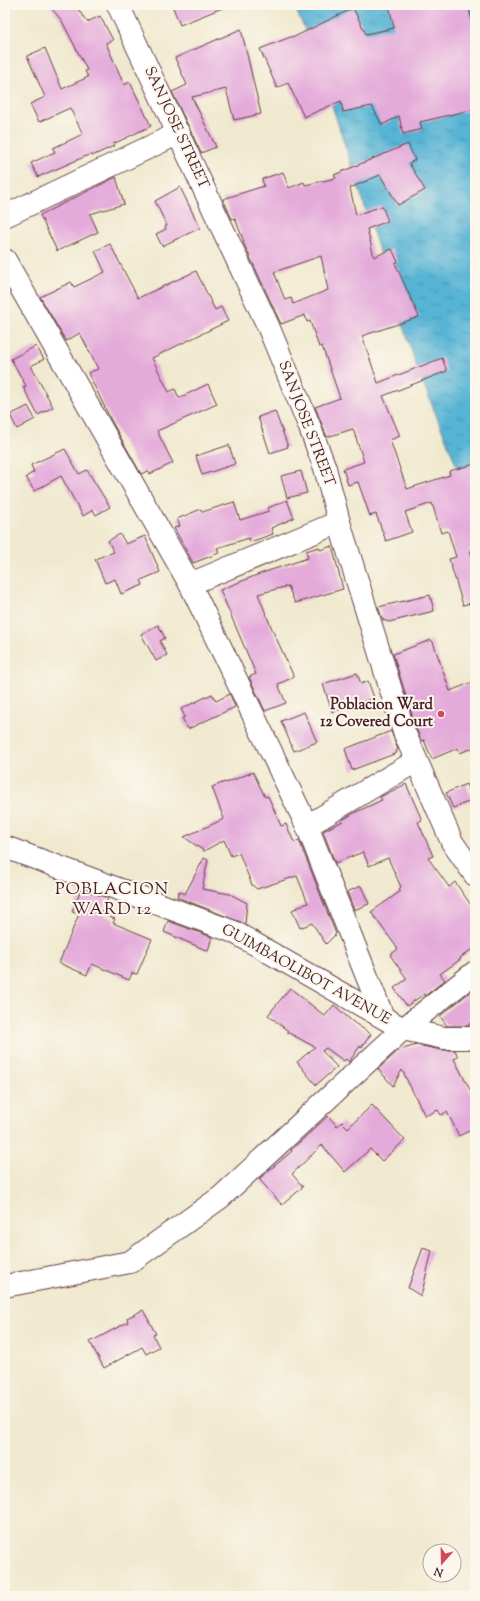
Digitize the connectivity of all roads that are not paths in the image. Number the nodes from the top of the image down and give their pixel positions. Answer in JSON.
{"nodes":[{"id":1,"x":118,"y":5,"type":"edge"},
{"id":2,"x":178,"y":133,"type":"junction"},
{"id":3,"x":5,"y":216,"type":"edge"},
{"id":4,"x":5,"y":260,"type":"edge"},
{"id":5,"x":339,"y":522,"type":"junction"},
{"id":6,"x":190,"y":584,"type":"junction"},
{"id":7,"x":416,"y":761,"type":"junction"},
{"id":8,"x":307,"y":826,"type":"junction"},
{"id":9,"x":5,"y":846,"type":"edge"},
{"id":10,"x":475,"y":875,"type":"edge"},
{"id":11,"x":475,"y":972,"type":"edge"},
{"id":12,"x":383,"y":1016,"type":"junction"},
{"id":13,"x":403,"y":1029,"type":"junction"},
{"id":14,"x":475,"y":1038,"type":"edge"},
{"id":15,"x":5,"y":1286,"type":"edge"}],
"edges":[{"from":1,"to":2,"type":"street","name":"SAN JOSE STREET"},
{"from":2,"to":3,"type":"street"},
{"from":2,"to":5,"type":"street","name":"SAN JOSE STREET"},
{"from":4,"to":6,"type":"street"},
{"from":5,"to":6,"type":"street"},
{"from":5,"to":7,"type":"street","name":"SAN JOSE STREET"},
{"from":6,"to":8,"type":"street"},
{"from":7,"to":8,"type":"street"},
{"from":7,"to":10,"type":"street","name":"SAN JOSE STREET"},
{"from":8,"to":12,"type":"street"},
{"from":9,"to":12,"type":"street","name":"GUIMBAOLIBOT AVENUE"},
{"from":11,"to":13,"type":"street"},
{"from":12,"to":13,"type":"street","name":"GUIMBAOLIBOT AVENUE"},
{"from":13,"to":14,"type":"street","name":"GUIMBAOLIBOT AVENUE"},
{"from":13,"to":15,"type":"street"}]}
